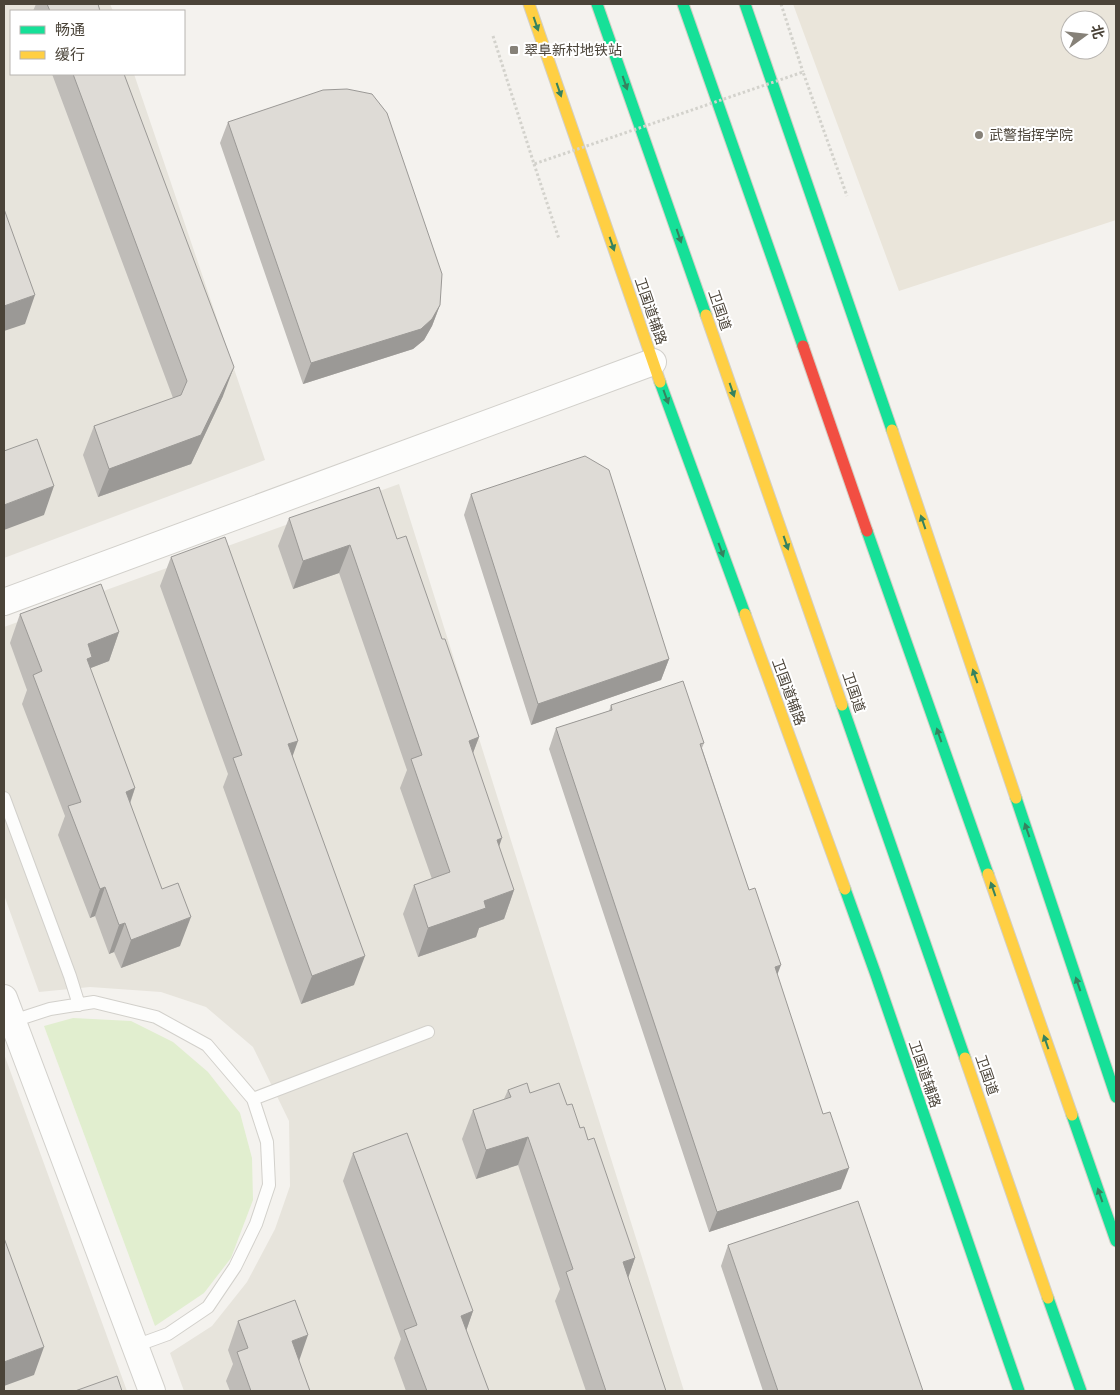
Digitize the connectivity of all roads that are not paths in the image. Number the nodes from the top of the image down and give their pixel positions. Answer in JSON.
{"nodes":[{"id":1,"x":529,"y":4,"type":"edge"},
{"id":2,"x":597,"y":4,"type":"edge"},
{"id":3,"x":683,"y":4,"type":"edge"},
{"id":4,"x":745,"y":4,"type":"edge"},
{"id":5,"x":653,"y":362,"type":"junction"},
{"id":6,"x":4,"y":602,"type":"edge"},
{"id":7,"x":4,"y":798,"type":"edge"},
{"id":8,"x":78,"y":1005,"type":"junction"},
{"id":9,"x":8,"y":1010,"type":"edge"},
{"id":10,"x":428,"y":1032,"type":"dead end"},
{"id":11,"x":1116,"y":1097,"type":"edge"},
{"id":12,"x":253,"y":1098,"type":"junction"},
{"id":13,"x":1116,"y":1241,"type":"edge"},
{"id":14,"x":135,"y":1346,"type":"junction"},
{"id":15,"x":152,"y":1391,"type":"edge"},
{"id":16,"x":1019,"y":1391,"type":"edge"},
{"id":17,"x":1081,"y":1391,"type":"edge"}],
"edges":[{"from":1,"to":5,"type":"main road","name":"卫国道辅路","one_way":true},
{"from":2,"to":17,"type":"main road","name":"卫国道","one_way":true},
{"from":13,"to":3,"type":"main road","one_way":true},
{"from":11,"to":4,"type":"main road","one_way":true},
{"from":5,"to":6,"type":"street"},
{"from":5,"to":16,"type":"main road","name":"卫国道辅路","one_way":true},
{"from":7,"to":8,"type":"lane"},
{"from":8,"to":9,"type":"lane"},
{"from":8,"to":12,"type":"lane"},
{"from":9,"to":14,"type":"street"},
{"from":10,"to":12,"type":"lane"},
{"from":12,"to":14,"type":"lane"},
{"from":14,"to":15,"type":"street"}]}
